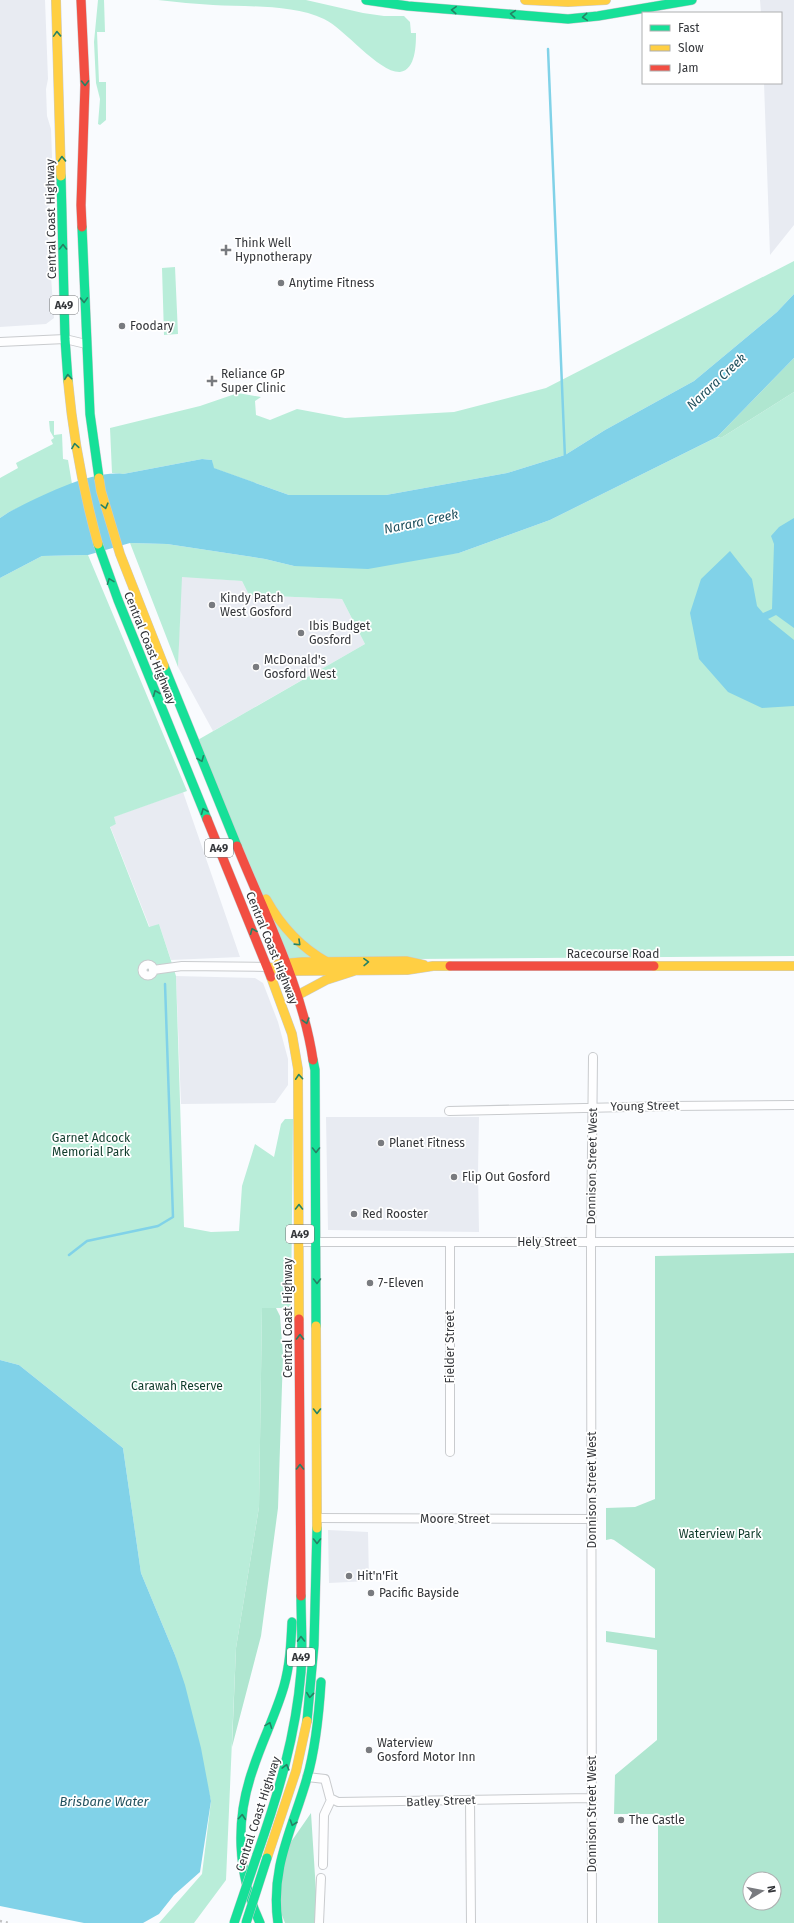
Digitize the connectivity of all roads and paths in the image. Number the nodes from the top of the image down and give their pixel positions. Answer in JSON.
{"nodes":[{"id":1,"x":56,"y":0,"type":"edge"},
{"id":2,"x":82,"y":0,"type":"edge"},
{"id":3,"x":366,"y":0,"type":"edge"},
{"id":4,"x":525,"y":0,"type":"edge"},
{"id":5,"x":606,"y":0,"type":"edge"},
{"id":6,"x":692,"y":0,"type":"edge"},
{"id":7,"x":427,"y":4,"type":"edge"},
{"id":8,"x":657,"y":4,"type":"edge"},
{"id":9,"x":65,"y":339,"type":"junction"},
{"id":10,"x":0,"y":342,"type":"edge"},
{"id":11,"x":86,"y":344,"type":"junction"},
{"id":12,"x":228,"y":826,"type":"junction"},
{"id":13,"x":327,"y":962,"type":"junction"},
{"id":14,"x":433,"y":966,"type":"junction"},
{"id":15,"x":794,"y":966,"type":"edge"},
{"id":16,"x":268,"y":967,"type":"junction"},
{"id":17,"x":286,"y":967,"type":"junction"},
{"id":18,"x":153,"y":970,"type":"dead end"},
{"id":19,"x":357,"y":970,"type":"junction"},
{"id":20,"x":298,"y":995,"type":"junction"},
{"id":21,"x":593,"y":1057,"type":"dead end"},
{"id":22,"x":794,"y":1105,"type":"edge"},
{"id":23,"x":593,"y":1107,"type":"junction"},
{"id":24,"x":449,"y":1111,"type":"dead end"},
{"id":25,"x":300,"y":1242,"type":"junction"},
{"id":26,"x":317,"y":1242,"type":"junction"},
{"id":27,"x":450,"y":1242,"type":"junction"},
{"id":28,"x":591,"y":1242,"type":"junction"},
{"id":29,"x":794,"y":1242,"type":"edge"},
{"id":30,"x":450,"y":1452,"type":"dead end"},
{"id":31,"x":300,"y":1506,"type":"junction"},
{"id":32,"x":317,"y":1518,"type":"junction"},
{"id":33,"x":593,"y":1519,"type":"junction"},
{"id":34,"x":317,"y":1572,"type":"junction"},
{"id":35,"x":308,"y":1777,"type":"junction"},
{"id":36,"x":592,"y":1798,"type":"junction"},
{"id":37,"x":331,"y":1800,"type":"junction"},
{"id":38,"x":470,"y":1800,"type":"junction"},
{"id":39,"x":323,"y":1864,"type":"dead end"},
{"id":40,"x":322,"y":1878,"type":"dead end"},
{"id":41,"x":234,"y":1923,"type":"edge"},
{"id":42,"x":246,"y":1923,"type":"edge"},
{"id":43,"x":260,"y":1923,"type":"edge"},
{"id":44,"x":278,"y":1923,"type":"edge"},
{"id":45,"x":319,"y":1923,"type":"edge"},
{"id":46,"x":471,"y":1923,"type":"edge"},
{"id":47,"x":592,"y":1923,"type":"edge"}],
"edges":[{"from":9,"to":1,"type":"main road","name":"Central Coast Highway","number":"A49","one_way":true},
{"from":2,"to":11,"type":"main road","name":"Central Coast Highway","number":"A49","one_way":true},
{"from":3,"to":7,"type":"main road"},
{"from":4,"to":5,"type":"main road"},
{"from":6,"to":8,"type":"main road"},
{"from":8,"to":7,"type":"main road","one_way":true},
{"from":9,"to":10,"type":"street"},
{"from":9,"to":11,"type":"street"},
{"from":16,"to":9,"type":"main road","name":"Central Coast Highway","number":"A49","one_way":true},
{"from":11,"to":12,"type":"main road","name":"Central Coast Highway","number":"A49","one_way":true},
{"from":12,"to":13,"type":"main road","one_way":true},
{"from":12,"to":17,"type":"main road","name":"Central Coast Highway","number":"A49"},
{"from":13,"to":14,"type":"main road","name":"Racecourse Road","one_way":true},
{"from":13,"to":17,"type":"main road","name":"Racecourse Road"},
{"from":14,"to":15,"type":"main road","name":"Racecourse Road"},
{"from":14,"to":19,"type":"main road","name":"Racecourse Road"},
{"from":16,"to":17,"type":"main road","name":"Racecourse Road"},
{"from":16,"to":18,"type":"street"},
{"from":25,"to":16,"type":"main road","name":"Central Coast Highway","number":"A49","one_way":true},
{"from":17,"to":19,"type":"main road","name":"Racecourse Road"},
{"from":17,"to":20,"type":"main road","name":"Central Coast Highway","number":"A49"},
{"from":19,"to":20,"type":"main road"},
{"from":20,"to":26,"type":"main road","name":"Central Coast Highway","number":"A49","one_way":true},
{"from":21,"to":23,"type":"street","name":"Donnison Street West"},
{"from":22,"to":23,"type":"street","name":"Young Street"},
{"from":23,"to":24,"type":"street","name":"Young Street"},
{"from":23,"to":28,"type":"street","name":"Donnison Street West"},
{"from":25,"to":26,"type":"street","name":"Hely Street"},
{"from":31,"to":25,"type":"main road","name":"Central Coast Highway","number":"A49","one_way":true},
{"from":26,"to":27,"type":"street","name":"Hely Street"},
{"from":26,"to":32,"type":"main road","name":"Central Coast Highway","number":"A49","one_way":true},
{"from":27,"to":28,"type":"street","name":"Hely Street"},
{"from":27,"to":30,"type":"street","name":"Fielder Street"},
{"from":28,"to":29,"type":"street","name":"Hely Street"},
{"from":28,"to":33,"type":"street","name":"Donnison Street West"},
{"from":41,"to":31,"type":"main road","name":"Central Coast Highway","number":"A49","one_way":true,"bridge":true},
{"from":43,"to":31,"type":"main road","one_way":true},
{"from":32,"to":33,"type":"street","name":"Moore Street"},
{"from":32,"to":34,"type":"main road","name":"Central Coast Highway","number":"A49","one_way":true},
{"from":33,"to":36,"type":"street","name":"Donnison Street West"},
{"from":34,"to":35,"type":"main road"},
{"from":34,"to":42,"type":"main road","name":"Central Coast Highway","number":"A49","one_way":true,"bridge":true},
{"from":35,"to":37,"type":"street"},
{"from":35,"to":44,"type":"main road","one_way":true},
{"from":36,"to":38,"type":"street","name":"Batley Street"},
{"from":36,"to":47,"type":"street","name":"Donnison Street West"},
{"from":37,"to":38,"type":"street","name":"Batley Street"},
{"from":37,"to":39,"type":"street"},
{"from":38,"to":46,"type":"street"},
{"from":40,"to":45,"type":"street"}]}
